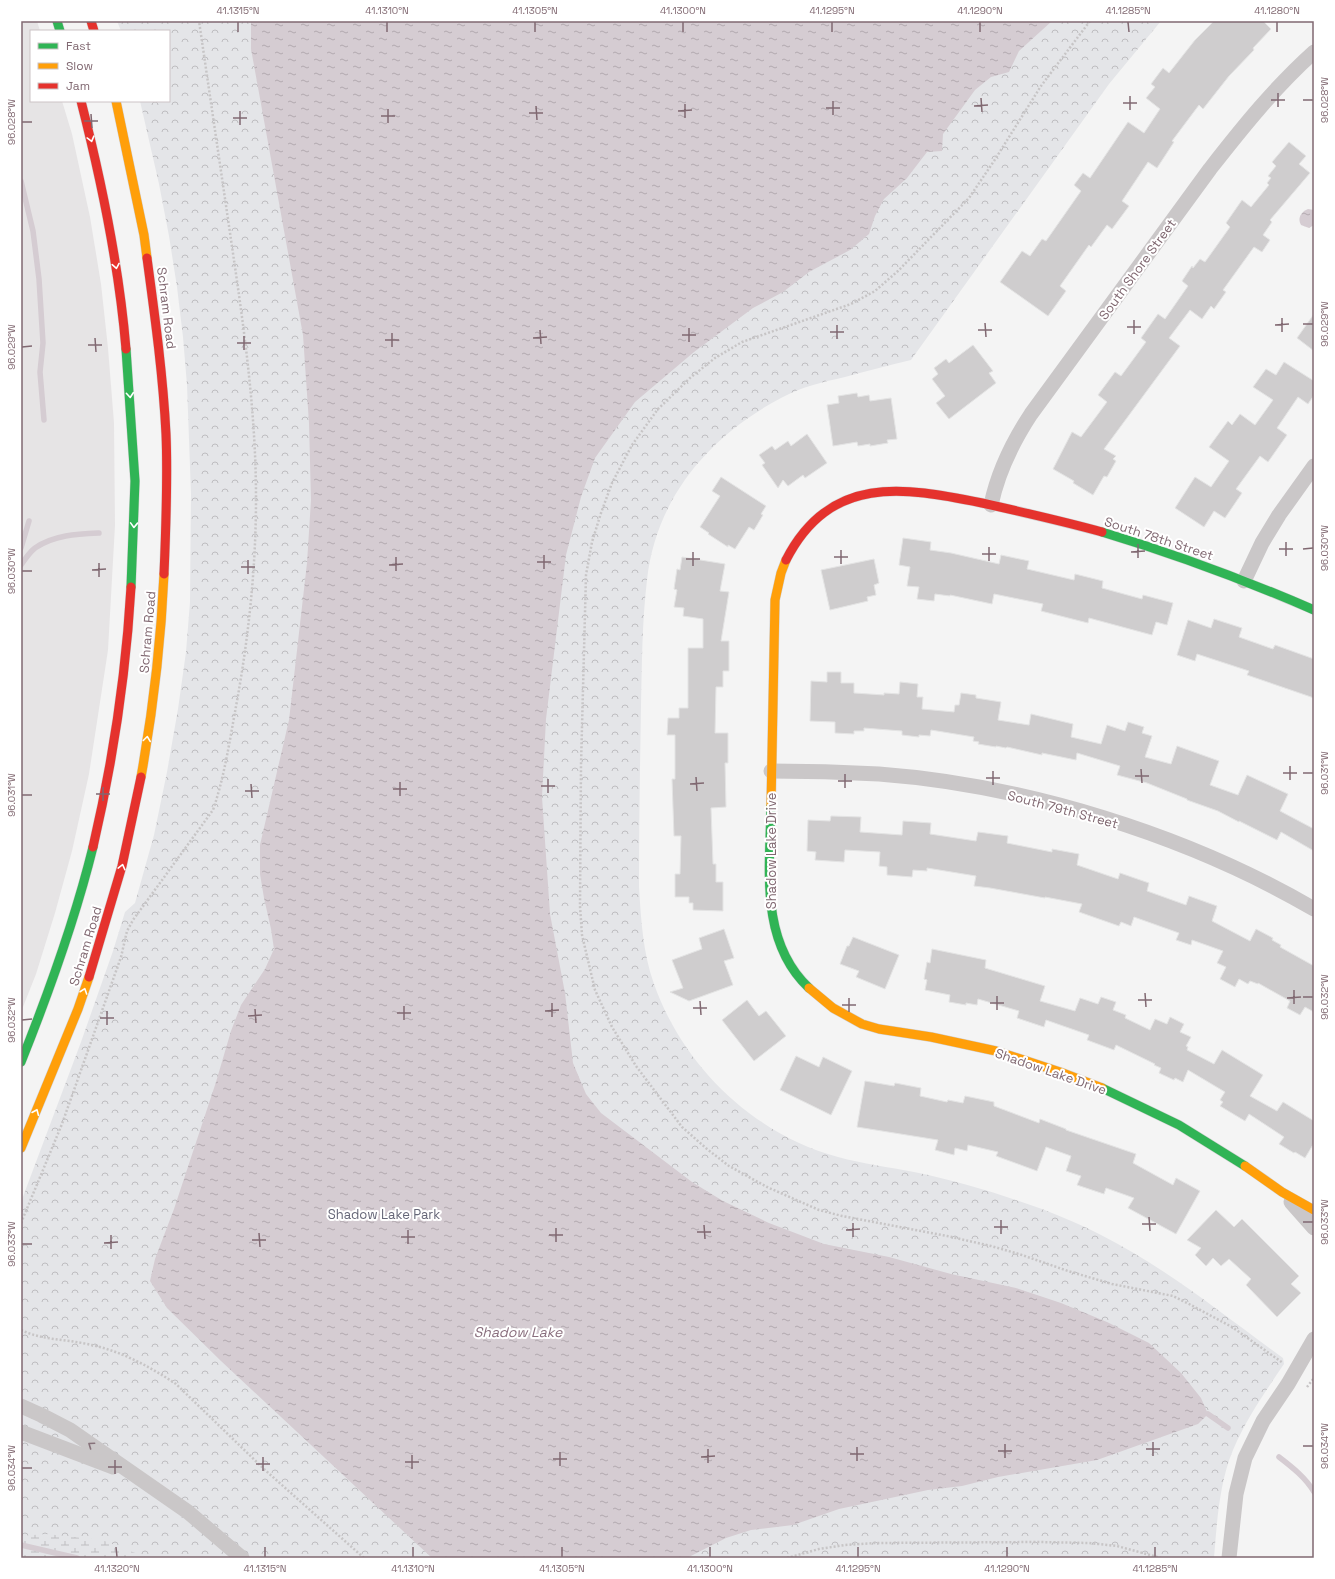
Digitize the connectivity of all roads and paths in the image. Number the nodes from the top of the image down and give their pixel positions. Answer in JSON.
{"nodes":[{"id":1,"x":199,"y":21,"type":"edge"},
{"id":2,"x":1314,"y":52,"type":"edge"},
{"id":3,"x":81,"y":102,"type":"edge"},
{"id":4,"x":116,"y":102,"type":"edge"},
{"id":5,"x":1314,"y":466,"type":"edge"},
{"id":6,"x":990,"y":505,"type":"junction"},
{"id":7,"x":1244,"y":581,"type":"junction"},
{"id":8,"x":1314,"y":610,"type":"edge"},
{"id":9,"x":771,"y":771,"type":"junction"},
{"id":10,"x":1314,"y":909,"type":"edge"},
{"id":11,"x":21,"y":1062,"type":"edge"},
{"id":12,"x":21,"y":1148,"type":"edge"},
{"id":13,"x":1282,"y":1192,"type":"junction"},
{"id":14,"x":1314,"y":1210,"type":"edge"},
{"id":15,"x":21,"y":1223,"type":"edge"},
{"id":16,"x":1314,"y":1228,"type":"edge"},
{"id":17,"x":21,"y":1330,"type":"edge"},
{"id":18,"x":1314,"y":1339,"type":"edge"},
{"id":19,"x":1314,"y":1356,"type":"edge"},
{"id":20,"x":1314,"y":1378,"type":"edge"},
{"id":21,"x":1288,"y":1384,"type":"junction"},
{"id":22,"x":1305,"y":1389,"type":"dead end"},
{"id":23,"x":21,"y":1406,"type":"edge"},
{"id":24,"x":21,"y":1432,"type":"edge"},
{"id":25,"x":134,"y":1476,"type":"junction"},
{"id":26,"x":242,"y":1558,"type":"edge"},
{"id":27,"x":364,"y":1558,"type":"edge"},
{"id":28,"x":787,"y":1558,"type":"edge"},
{"id":29,"x":1161,"y":1558,"type":"edge"},
{"id":30,"x":1229,"y":1558,"type":"edge"}],
"edges":[{"from":1,"to":15,"type":"path"},
{"from":2,"to":6,"type":"street","name":"South Shore Street"},
{"from":3,"to":11,"type":"main road","name":"Schram Road","one_way":true},
{"from":12,"to":4,"type":"main road","name":"Schram Road","one_way":true},
{"from":5,"to":7,"type":"street"},
{"from":6,"to":7,"type":"main road","name":"South 78th Street"},
{"from":6,"to":9,"type":"main road","name":"Shadow Lake Drive"},
{"from":7,"to":8,"type":"main road","name":"South 78th Street"},
{"from":9,"to":10,"type":"street","name":"South 79th Street"},
{"from":9,"to":13,"type":"main road","name":"Shadow Lake Drive"},
{"from":13,"to":14,"type":"main road","name":"Shadow Lake Drive"},
{"from":13,"to":16,"type":"street","name":"Shadow Lake Drive"},
{"from":17,"to":27,"type":"path"},
{"from":18,"to":21,"type":"street"},
{"from":19,"to":21,"type":"street"},
{"from":20,"to":22,"type":"path"},
{"from":21,"to":30,"type":"street"},
{"from":25,"to":23,"type":"street","one_way":true},
{"from":24,"to":25,"type":"street"},
{"from":25,"to":26,"type":"street"},
{"from":28,"to":29,"type":"path"}]}
